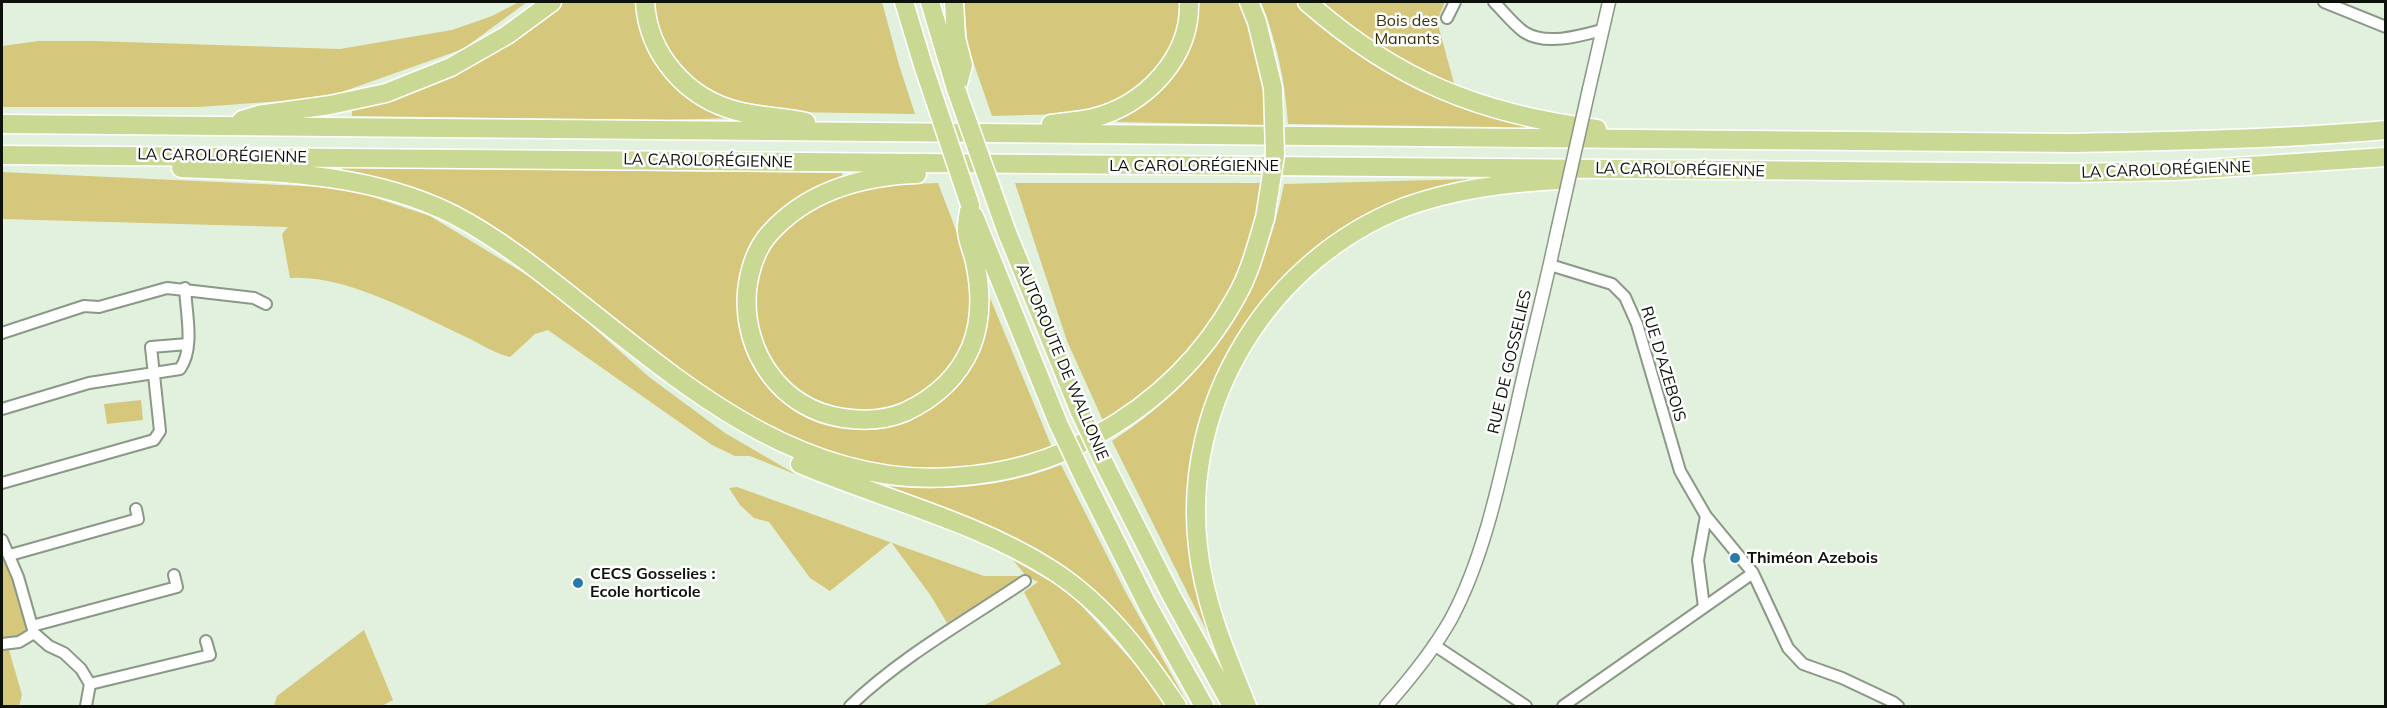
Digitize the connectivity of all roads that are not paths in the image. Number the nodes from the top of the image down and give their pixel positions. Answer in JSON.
{"nodes":[{"id":1,"x":552,"y":2,"type":"edge"},
{"id":2,"x":645,"y":2,"type":"edge"},
{"id":3,"x":894,"y":2,"type":"edge"},
{"id":4,"x":904,"y":2,"type":"edge"},
{"id":5,"x":930,"y":2,"type":"edge"},
{"id":6,"x":954,"y":2,"type":"edge"},
{"id":7,"x":1190,"y":2,"type":"edge"},
{"id":8,"x":1249,"y":2,"type":"edge"},
{"id":9,"x":1307,"y":2,"type":"edge"},
{"id":10,"x":1455,"y":2,"type":"edge"},
{"id":11,"x":1494,"y":2,"type":"edge"},
{"id":12,"x":1609,"y":2,"type":"edge"},
{"id":13,"x":2324,"y":2,"type":"edge"},
{"id":14,"x":1447,"y":18,"type":"dead end"},
{"id":15,"x":2385,"y":27,"type":"edge"},
{"id":16,"x":911,"y":28,"type":"junction"},
{"id":17,"x":1602,"y":30,"type":"junction"},
{"id":18,"x":956,"y":65,"type":"junction"},
{"id":19,"x":2,"y":124,"type":"edge"},
{"id":20,"x":223,"y":127,"type":"junction"},
{"id":21,"x":2385,"y":130,"type":"edge"},
{"id":22,"x":848,"y":132,"type":"junction"},
{"id":23,"x":999,"y":132,"type":"junction"},
{"id":24,"x":1679,"y":139,"type":"junction"},
{"id":25,"x":2,"y":155,"type":"edge"},
{"id":26,"x":130,"y":156,"type":"junction"},
{"id":27,"x":2385,"y":157,"type":"edge"},
{"id":28,"x":977,"y":163,"type":"junction"},
{"id":29,"x":1587,"y":170,"type":"junction"},
{"id":30,"x":973,"y":230,"type":"junction"},
{"id":31,"x":1550,"y":265,"type":"junction"},
{"id":32,"x":185,"y":288,"type":"junction"},
{"id":33,"x":266,"y":304,"type":"dead end"},
{"id":34,"x":2,"y":333,"type":"edge"},
{"id":35,"x":188,"y":344,"type":"junction"},
{"id":36,"x":154,"y":374,"type":"junction"},
{"id":37,"x":2,"y":409,"type":"edge"},
{"id":38,"x":738,"y":421,"type":"junction"},
{"id":39,"x":2,"y":483,"type":"edge"},
{"id":40,"x":136,"y":509,"type":"dead end"},
{"id":41,"x":1706,"y":516,"type":"junction"},
{"id":42,"x":2,"y":540,"type":"edge"},
{"id":43,"x":10,"y":555,"type":"junction"},
{"id":44,"x":1753,"y":573,"type":"junction"},
{"id":45,"x":174,"y":575,"type":"dead end"},
{"id":46,"x":1025,"y":582,"type":"dead end"},
{"id":47,"x":1704,"y":607,"type":"junction"},
{"id":48,"x":33,"y":629,"type":"junction"},
{"id":49,"x":206,"y":641,"type":"dead end"},
{"id":50,"x":2,"y":644,"type":"edge"},
{"id":51,"x":1434,"y":645,"type":"junction"},
{"id":52,"x":90,"y":684,"type":"junction"},
{"id":53,"x":86,"y":706,"type":"edge"},
{"id":54,"x":850,"y":706,"type":"edge"},
{"id":55,"x":1178,"y":706,"type":"edge"},
{"id":56,"x":1204,"y":706,"type":"edge"},
{"id":57,"x":1232,"y":706,"type":"edge"},
{"id":58,"x":1247,"y":706,"type":"edge"},
{"id":59,"x":1386,"y":706,"type":"edge"},
{"id":60,"x":1526,"y":706,"type":"edge"},
{"id":61,"x":1563,"y":706,"type":"edge"},
{"id":62,"x":1898,"y":706,"type":"edge"}],
"edges":[{"from":1,"to":20,"type":"highway"},
{"from":2,"to":22,"type":"highway"},
{"from":3,"to":16,"type":"highway"},
{"from":4,"to":16,"type":"highway"},
{"from":5,"to":18,"type":"highway"},
{"from":6,"to":18,"type":"highway"},
{"from":7,"to":23,"type":"highway"},
{"from":8,"to":38,"type":"highway","bridge":true},
{"from":9,"to":24,"type":"highway"},
{"from":10,"to":14,"type":"street"},
{"from":11,"to":17,"type":"street"},
{"from":12,"to":17,"type":"street","name":"RUE DE GOSSELIES"},
{"from":13,"to":15,"type":"street"},
{"from":16,"to":30,"type":"highway","bridge":true},
{"from":17,"to":31,"type":"street","name":"RUE DE GOSSELIES","bridge":true},
{"from":18,"to":57,"type":"highway","name":"AUTOROUTE DE WALLONIE","bridge":true},
{"from":19,"to":20,"type":"highway","name":"LA CAROLORÉGIENNE"},
{"from":20,"to":22,"type":"highway","name":"LA CAROLORÉGIENNE"},
{"from":21,"to":24,"type":"highway","name":"LA CAROLORÉGIENNE"},
{"from":22,"to":23,"type":"highway","name":"LA CAROLORÉGIENNE"},
{"from":23,"to":24,"type":"highway","name":"LA CAROLORÉGIENNE"},
{"from":25,"to":26,"type":"highway","name":"LA CAROLORÉGIENNE"},
{"from":26,"to":28,"type":"highway","name":"LA CAROLORÉGIENNE"},
{"from":26,"to":38,"type":"highway"},
{"from":27,"to":29,"type":"highway","name":"LA CAROLORÉGIENNE"},
{"from":28,"to":29,"type":"highway","name":"LA CAROLORÉGIENNE"},
{"from":28,"to":30,"type":"highway"},
{"from":29,"to":58,"type":"highway"},
{"from":30,"to":56,"type":"highway","name":"AUTOROUTE DE WALLONIE","bridge":true},
{"from":31,"to":41,"type":"street","name":"RUE D'AZEBOIS"},
{"from":31,"to":51,"type":"street","name":"RUE DE GOSSELIES"},
{"from":32,"to":33,"type":"street"},
{"from":32,"to":34,"type":"street"},
{"from":32,"to":35,"type":"street"},
{"from":35,"to":36,"type":"street"},
{"from":35,"to":36,"type":"street"},
{"from":36,"to":37,"type":"street"},
{"from":36,"to":39,"type":"street"},
{"from":38,"to":55,"type":"highway"},
{"from":40,"to":43,"type":"street"},
{"from":41,"to":44,"type":"street","name":"RUE D'AZEBOIS"},
{"from":41,"to":47,"type":"street"},
{"from":42,"to":43,"type":"street"},
{"from":43,"to":48,"type":"street"},
{"from":44,"to":47,"type":"street"},
{"from":44,"to":62,"type":"street","name":"RUE D'AZEBOIS"},
{"from":45,"to":48,"type":"street"},
{"from":46,"to":54,"type":"street"},
{"from":47,"to":61,"type":"street"},
{"from":48,"to":50,"type":"street"},
{"from":48,"to":52,"type":"street"},
{"from":49,"to":52,"type":"street"},
{"from":51,"to":59,"type":"street","name":"RUE DE GOSSELIES"},
{"from":51,"to":60,"type":"street"},
{"from":52,"to":53,"type":"street"}]}
